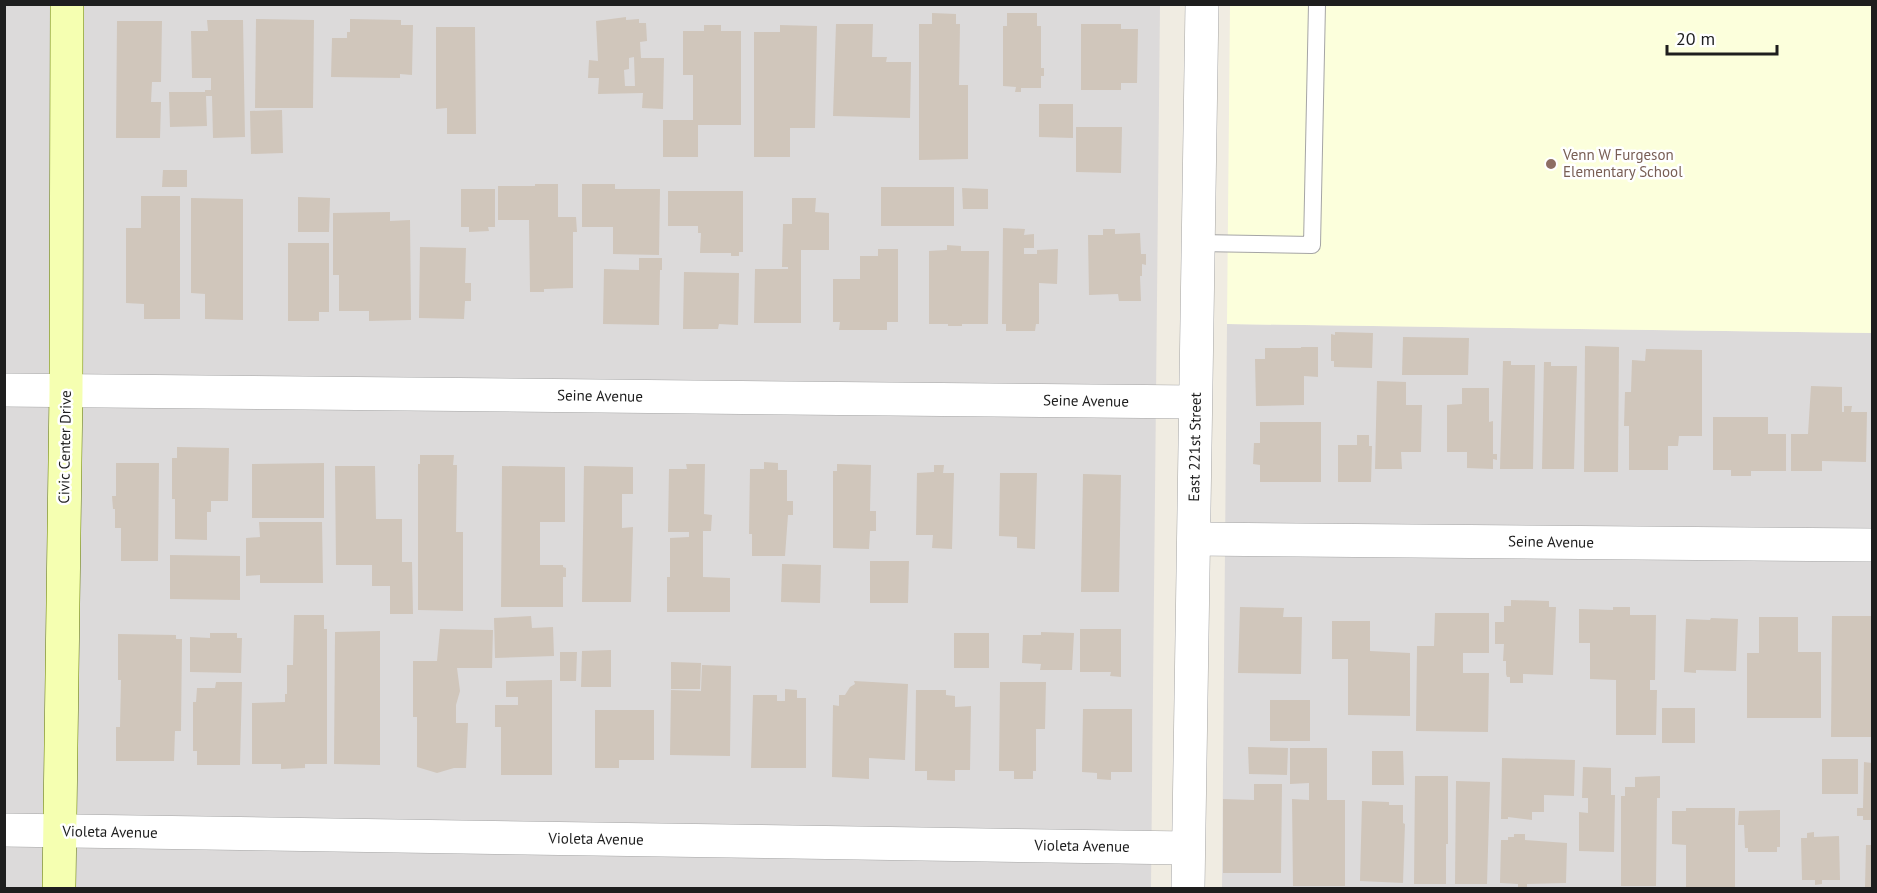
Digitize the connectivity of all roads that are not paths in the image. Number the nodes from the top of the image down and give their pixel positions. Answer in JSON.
{"nodes":[{"id":1,"x":67,"y":4,"type":"edge"},
{"id":2,"x":1202,"y":4,"type":"edge"},
{"id":3,"x":1317,"y":4,"type":"edge"},
{"id":4,"x":1198,"y":243,"type":"junction"},
{"id":5,"x":4,"y":390,"type":"edge"},
{"id":6,"x":66,"y":391,"type":"junction"},
{"id":7,"x":1195,"y":402,"type":"junction"},
{"id":8,"x":1194,"y":539,"type":"junction"},
{"id":9,"x":1872,"y":545,"type":"edge"},
{"id":10,"x":4,"y":830,"type":"edge"},
{"id":11,"x":59,"y":831,"type":"junction"},
{"id":12,"x":1188,"y":848,"type":"junction"},
{"id":13,"x":60,"y":888,"type":"edge"},
{"id":14,"x":1188,"y":888,"type":"edge"}],
"edges":[{"from":1,"to":6,"type":"street","name":"Civic Center Drive"},
{"from":2,"to":4,"type":"street","name":"East 221st Street"},
{"from":3,"to":4,"type":"lane"},
{"from":4,"to":7,"type":"street","name":"East 221st Street"},
{"from":5,"to":6,"type":"street","name":"Seine Avenue"},
{"from":6,"to":7,"type":"street","name":"Seine Avenue"},
{"from":6,"to":11,"type":"street","name":"Civic Center Drive"},
{"from":7,"to":8,"type":"street","name":"East 221st Street"},
{"from":8,"to":9,"type":"street","name":"Seine Avenue"},
{"from":8,"to":12,"type":"street","name":"East 221st Street"},
{"from":10,"to":11,"type":"street","name":"Violeta Avenue"},
{"from":11,"to":12,"type":"street","name":"Violeta Avenue"},
{"from":11,"to":13,"type":"street","name":"Civic Center Drive"},
{"from":12,"to":14,"type":"street","name":"East 221st Street"}]}
